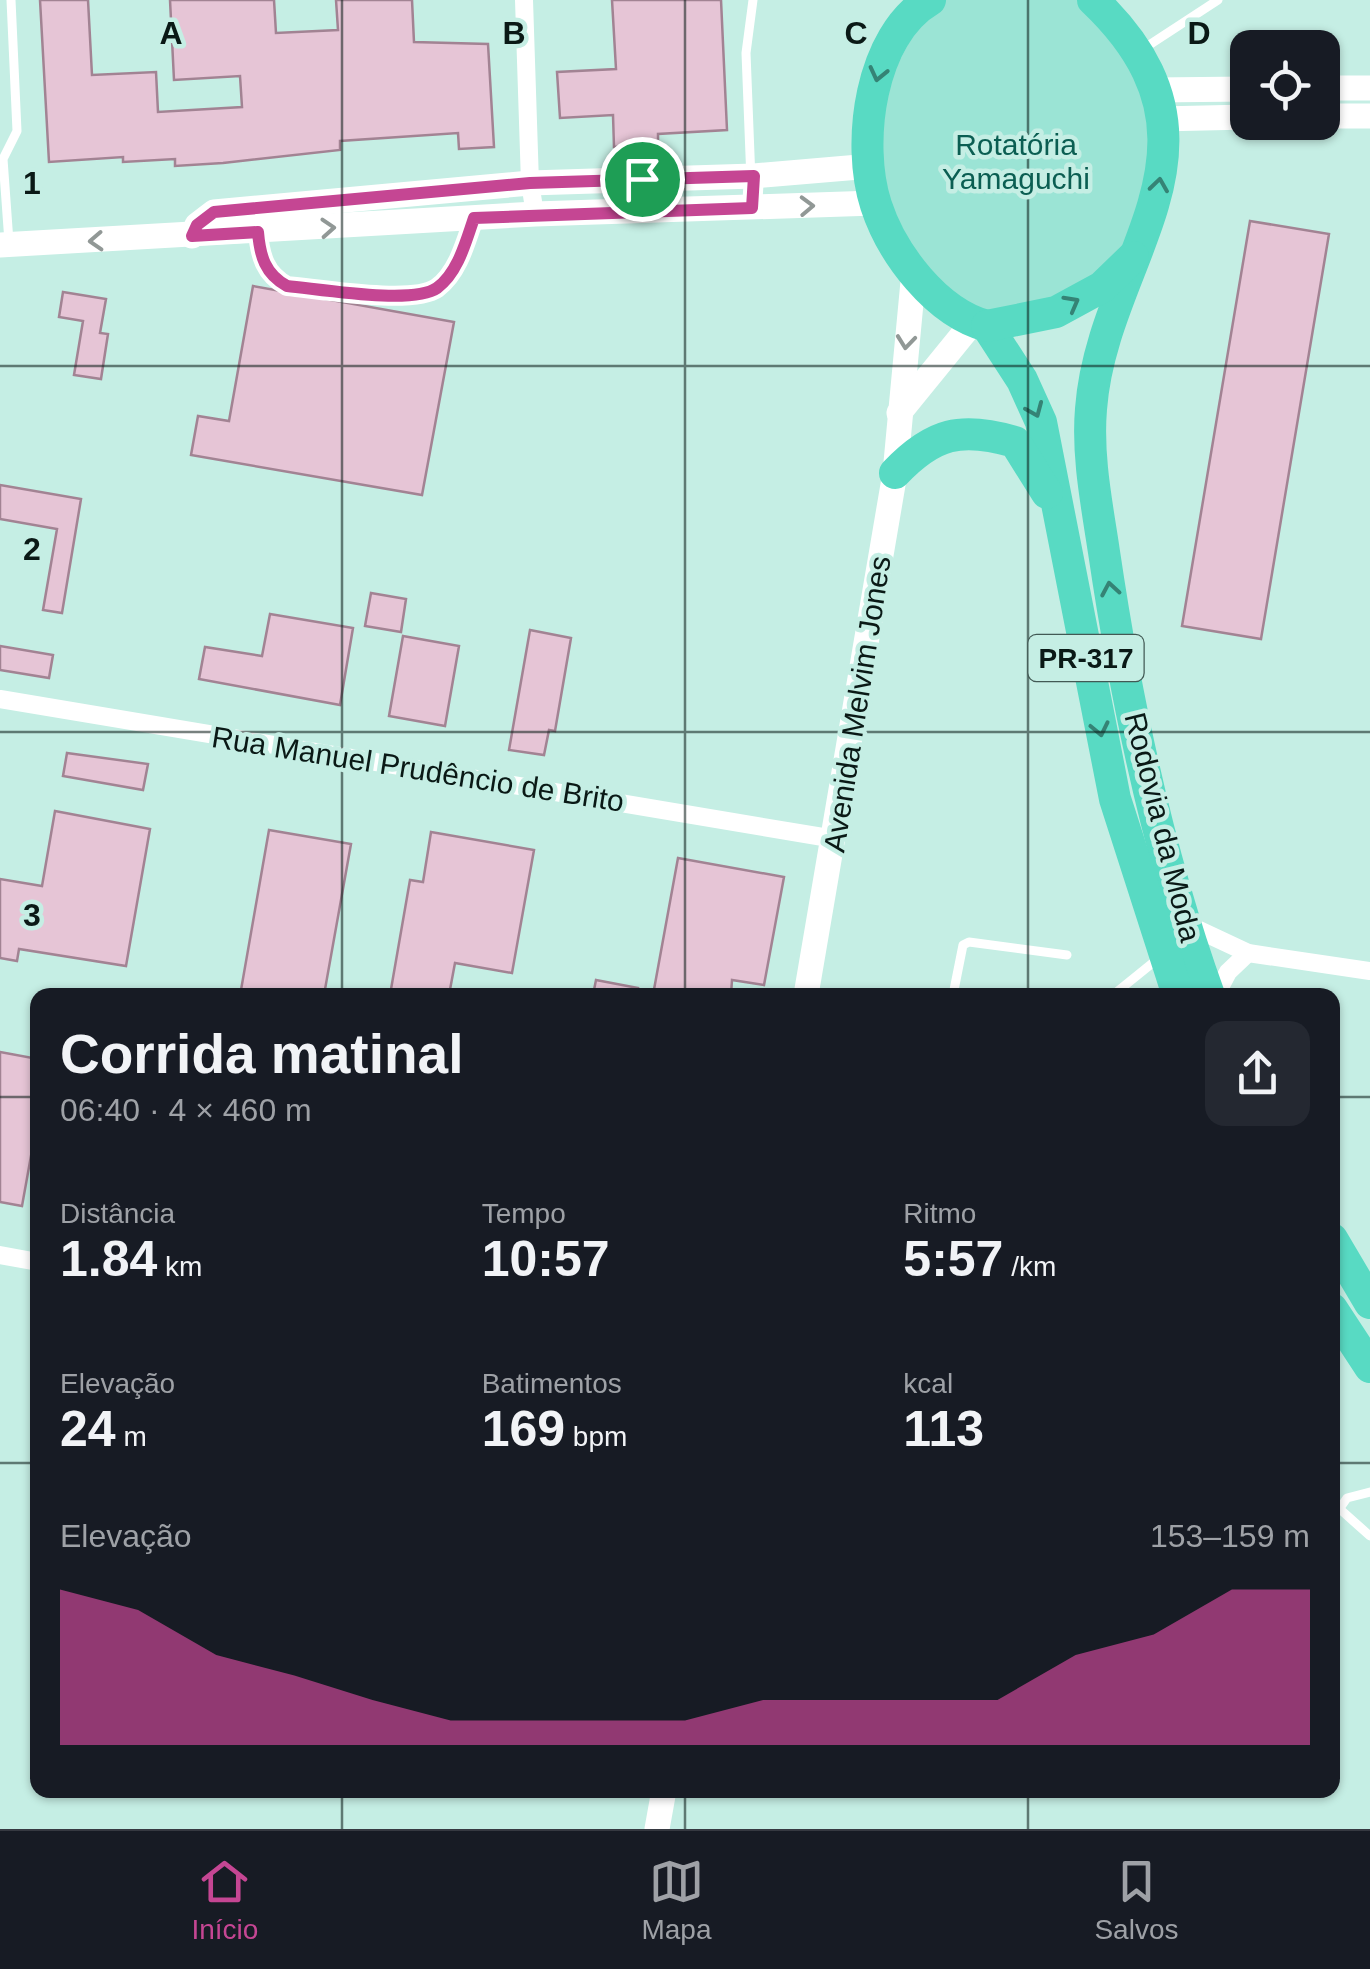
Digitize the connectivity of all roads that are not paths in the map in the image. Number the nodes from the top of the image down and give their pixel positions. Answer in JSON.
{"nodes":[{"id":1,"x":11,"y":0,"type":"edge"},
{"id":2,"x":524,"y":0,"type":"edge"},
{"id":3,"x":754,"y":0,"type":"edge"},
{"id":4,"x":930,"y":0,"type":"edge"},
{"id":5,"x":1093,"y":0,"type":"edge"},
{"id":6,"x":1218,"y":0,"type":"edge"},
{"id":7,"x":1137,"y":53,"type":"junction"},
{"id":8,"x":1340,"y":88,"type":"edge"},
{"id":9,"x":1370,"y":88,"type":"edge"},
{"id":10,"x":1230,"y":92,"type":"edge"},
{"id":11,"x":1157,"y":105,"type":"junction"},
{"id":12,"x":1230,"y":115,"type":"edge"},
{"id":13,"x":1340,"y":116,"type":"edge"},
{"id":14,"x":1370,"y":116,"type":"edge"},
{"id":15,"x":2,"y":159,"type":"edge"},
{"id":16,"x":871,"y":166,"type":"junction"},
{"id":17,"x":754,"y":176,"type":"junction"},
{"id":18,"x":530,"y":183,"type":"junction"},
{"id":19,"x":875,"y":204,"type":"junction"},
{"id":20,"x":752,"y":208,"type":"junction"},
{"id":21,"x":535,"y":214,"type":"junction"},
{"id":22,"x":474,"y":218,"type":"junction"},
{"id":23,"x":258,"y":232,"type":"junction"},
{"id":24,"x":192,"y":236,"type":"junction"},
{"id":25,"x":5,"y":245,"type":"edge"},
{"id":26,"x":1142,"y":248,"type":"junction"},
{"id":27,"x":914,"y":271,"type":"junction"},
{"id":28,"x":980,"y":324,"type":"junction"},
{"id":29,"x":899,"y":412,"type":"junction"},
{"id":30,"x":895,"y":473,"type":"junction"},
{"id":31,"x":1064,"y":529,"type":"junction"},
{"id":32,"x":0,"y":699,"type":"edge"},
{"id":33,"x":835,"y":838,"type":"junction"},
{"id":34,"x":1183,"y":923,"type":"junction"},
{"id":35,"x":1248,"y":953,"type":"junction"},
{"id":36,"x":1162,"y":955,"type":"junction"},
{"id":37,"x":1068,"y":956,"type":"dead end"},
{"id":38,"x":1370,"y":970,"type":"edge"},
{"id":39,"x":807,"y":988,"type":"edge"},
{"id":40,"x":957,"y":988,"type":"edge"},
{"id":41,"x":1122,"y":988,"type":"edge"},
{"id":42,"x":1175,"y":988,"type":"edge"},
{"id":43,"x":1209,"y":988,"type":"edge"},
{"id":44,"x":1217,"y":988,"type":"edge"},
{"id":45,"x":1340,"y":1253,"type":"edge"},
{"id":46,"x":0,"y":1255,"type":"edge"},
{"id":47,"x":30,"y":1261,"type":"edge"},
{"id":48,"x":1370,"y":1304,"type":"edge"},
{"id":49,"x":1340,"y":1321,"type":"edge"},
{"id":50,"x":1370,"y":1367,"type":"edge"},
{"id":51,"x":1370,"y":1492,"type":"edge"},
{"id":52,"x":1340,"y":1502,"type":"edge"},
{"id":53,"x":1340,"y":1508,"type":"edge"},
{"id":54,"x":1369,"y":1532,"type":"edge"},
{"id":55,"x":663,"y":1798,"type":"edge"},
{"id":56,"x":657,"y":1829,"type":"edge"}],
"edges":[{"from":1,"to":15,"type":"lane"},
{"from":2,"to":18,"type":"street"},
{"from":3,"to":17,"type":"lane"},
{"from":4,"to":16,"type":"highway","one_way":true},
{"from":5,"to":7,"type":"highway"},
{"from":6,"to":7,"type":"lane"},
{"from":7,"to":11,"type":"highway"},
{"from":8,"to":9,"type":"street"},
{"from":10,"to":11,"type":"street"},
{"from":11,"to":12,"type":"street"},
{"from":26,"to":11,"type":"highway","one_way":true},
{"from":13,"to":14,"type":"street"},
{"from":15,"to":25,"type":"lane"},
{"from":16,"to":17,"type":"street"},
{"from":16,"to":19,"type":"highway"},
{"from":17,"to":18,"type":"street"},
{"from":17,"to":20,"type":"lane"},
{"from":18,"to":21,"type":"street"},
{"from":18,"to":24,"type":"street"},
{"from":20,"to":19,"type":"street","one_way":true},
{"from":19,"to":27,"type":"highway"},
{"from":20,"to":21,"type":"street"},
{"from":21,"to":22,"type":"street"},
{"from":23,"to":22,"type":"street","one_way":true},
{"from":22,"to":23,"type":"lane"},
{"from":23,"to":24,"type":"street"},
{"from":24,"to":25,"type":"street","one_way":true},
{"from":28,"to":26,"type":"highway","one_way":true},
{"from":34,"to":26,"type":"highway","name":"Rodovia da Moda","number":"PR-317","one_way":true},
{"from":27,"to":28,"type":"highway"},
{"from":27,"to":29,"type":"street","name":"Avenida Melvim Jones","one_way":true},
{"from":28,"to":29,"type":"street"},
{"from":28,"to":31,"type":"highway","name":"Rodovia da Moda","number":"PR-317","one_way":true},
{"from":29,"to":30,"type":"street","name":"Avenida Melvim Jones"},
{"from":30,"to":31,"type":"highway"},
{"from":30,"to":33,"type":"street","name":"Avenida Melvim Jones"},
{"from":31,"to":36,"type":"highway","name":"Rodovia da Moda","number":"PR-317","one_way":true},
{"from":32,"to":33,"type":"street","name":"Rua Manuel Prudêncio de Brito"},
{"from":33,"to":39,"type":"street","name":"Avenida Melvim Jones"},
{"from":34,"to":35,"type":"street"},
{"from":34,"to":43,"type":"highway","name":"Rodovia da Moda","number":"PR-317"},
{"from":35,"to":38,"type":"street"},
{"from":35,"to":44,"type":"street"},
{"from":36,"to":41,"type":"lane"},
{"from":36,"to":42,"type":"highway","name":"Rodovia da Moda","number":"PR-317"},
{"from":37,"to":40,"type":"lane"},
{"from":45,"to":48,"type":"highway"},
{"from":46,"to":47,"type":"street"},
{"from":49,"to":50,"type":"highway"},
{"from":51,"to":52,"type":"lane"},
{"from":53,"to":54,"type":"lane"},
{"from":55,"to":56,"type":"street"}]}
